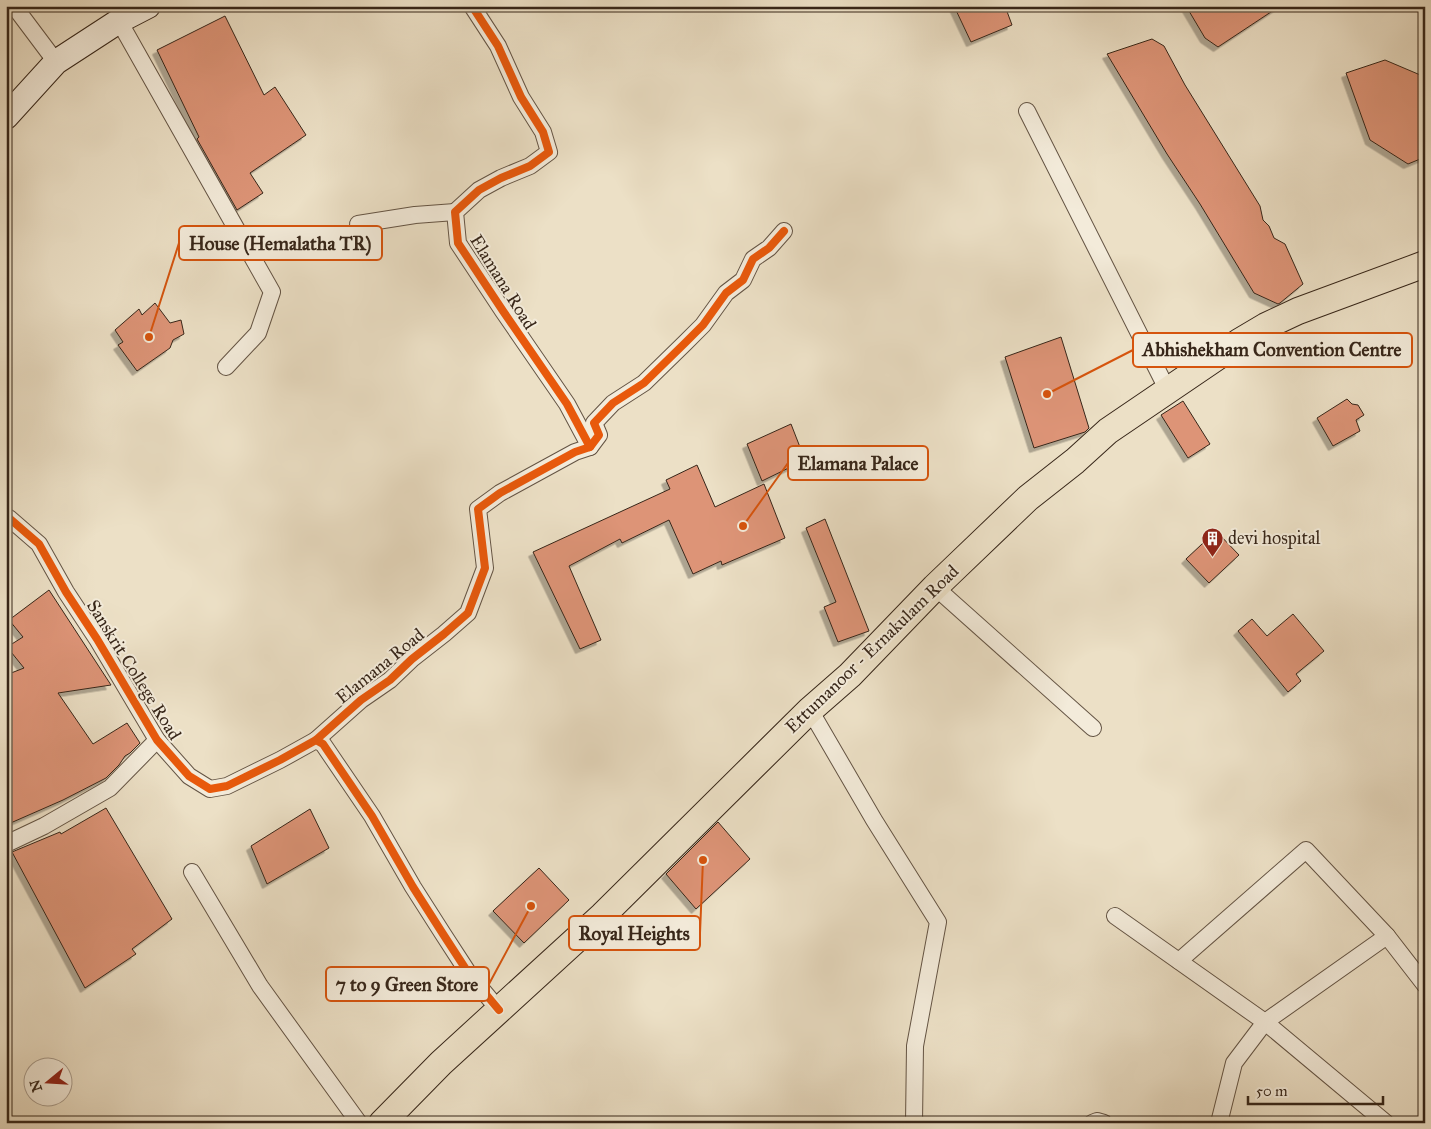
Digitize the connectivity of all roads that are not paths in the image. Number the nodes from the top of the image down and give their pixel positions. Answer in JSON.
{"nodes":[{"id":1,"x":14,"y":6,"type":"edge"},
{"id":2,"x":148,"y":6,"type":"edge"},
{"id":3,"x":472,"y":6,"type":"edge"},
{"id":4,"x":120,"y":21,"type":"junction"},
{"id":5,"x":56,"y":62,"type":"junction"},
{"id":6,"x":1027,"y":111,"type":"dead end"},
{"id":7,"x":6,"y":117,"type":"edge"},
{"id":8,"x":455,"y":212,"type":"junction"},
{"id":9,"x":358,"y":224,"type":"dead end"},
{"id":10,"x":784,"y":231,"type":"dead end"},
{"id":11,"x":1425,"y":264,"type":"edge"},
{"id":12,"x":226,"y":367,"type":"dead end"},
{"id":13,"x":1168,"y":391,"type":"junction"},
{"id":14,"x":590,"y":447,"type":"junction"},
{"id":15,"x":6,"y":518,"type":"edge"},
{"id":16,"x":935,"y":587,"type":"junction"},
{"id":17,"x":810,"y":710,"type":"junction"},
{"id":18,"x":1093,"y":728,"type":"dead end"},
{"id":19,"x":158,"y":740,"type":"junction"},
{"id":20,"x":316,"y":740,"type":"junction"},
{"id":21,"x":6,"y":844,"type":"edge"},
{"id":22,"x":192,"y":872,"type":"dead end"},
{"id":23,"x":1115,"y":916,"type":"dead end"},
{"id":24,"x":1386,"y":936,"type":"junction"},
{"id":25,"x":1178,"y":961,"type":"junction"},
{"id":26,"x":1425,"y":985,"type":"edge"},
{"id":27,"x":499,"y":1010,"type":"junction"},
{"id":28,"x":1265,"y":1022,"type":"junction"},
{"id":29,"x":359,"y":1123,"type":"edge"},
{"id":30,"x":382,"y":1123,"type":"edge"},
{"id":31,"x":914,"y":1123,"type":"edge"},
{"id":32,"x":1092,"y":1123,"type":"edge"},
{"id":33,"x":1104,"y":1123,"type":"edge"},
{"id":34,"x":1219,"y":1123,"type":"edge"},
{"id":35,"x":1386,"y":1123,"type":"edge"}],
"edges":[{"from":1,"to":5,"type":"street"},
{"from":2,"to":4,"type":"street"},
{"from":3,"to":8,"type":"street"},
{"from":4,"to":5,"type":"street"},
{"from":4,"to":12,"type":"street"},
{"from":5,"to":7,"type":"street"},
{"from":6,"to":13,"type":"street"},
{"from":8,"to":9,"type":"street"},
{"from":8,"to":14,"type":"street","name":"Elamana Road"},
{"from":10,"to":14,"type":"street"},
{"from":11,"to":13,"type":"main road","name":"Ettumanoor - Ernakulam Road"},
{"from":13,"to":16,"type":"main road","name":"Ettumanoor - Ernakulam Road"},
{"from":14,"to":20,"type":"street","name":"Elamana Road"},
{"from":15,"to":19,"type":"street","name":"Sanskrit College Road"},
{"from":16,"to":17,"type":"main road","name":"Ettumanoor - Ernakulam Road"},
{"from":16,"to":18,"type":"street"},
{"from":17,"to":27,"type":"main road","name":"Ettumanoor - Ernakulam Road"},
{"from":17,"to":31,"type":"street"},
{"from":19,"to":20,"type":"street","name":"Sanskrit College Road"},
{"from":19,"to":21,"type":"street"},
{"from":20,"to":27,"type":"street"},
{"from":22,"to":29,"type":"street"},
{"from":23,"to":25,"type":"street"},
{"from":24,"to":25,"type":"street"},
{"from":24,"to":26,"type":"street"},
{"from":24,"to":28,"type":"street"},
{"from":25,"to":28,"type":"street"},
{"from":27,"to":30,"type":"main road","name":"Ettumanoor - Ernakulam Road"},
{"from":28,"to":34,"type":"street"},
{"from":28,"to":35,"type":"street"},
{"from":32,"to":33,"type":"street"}]}
